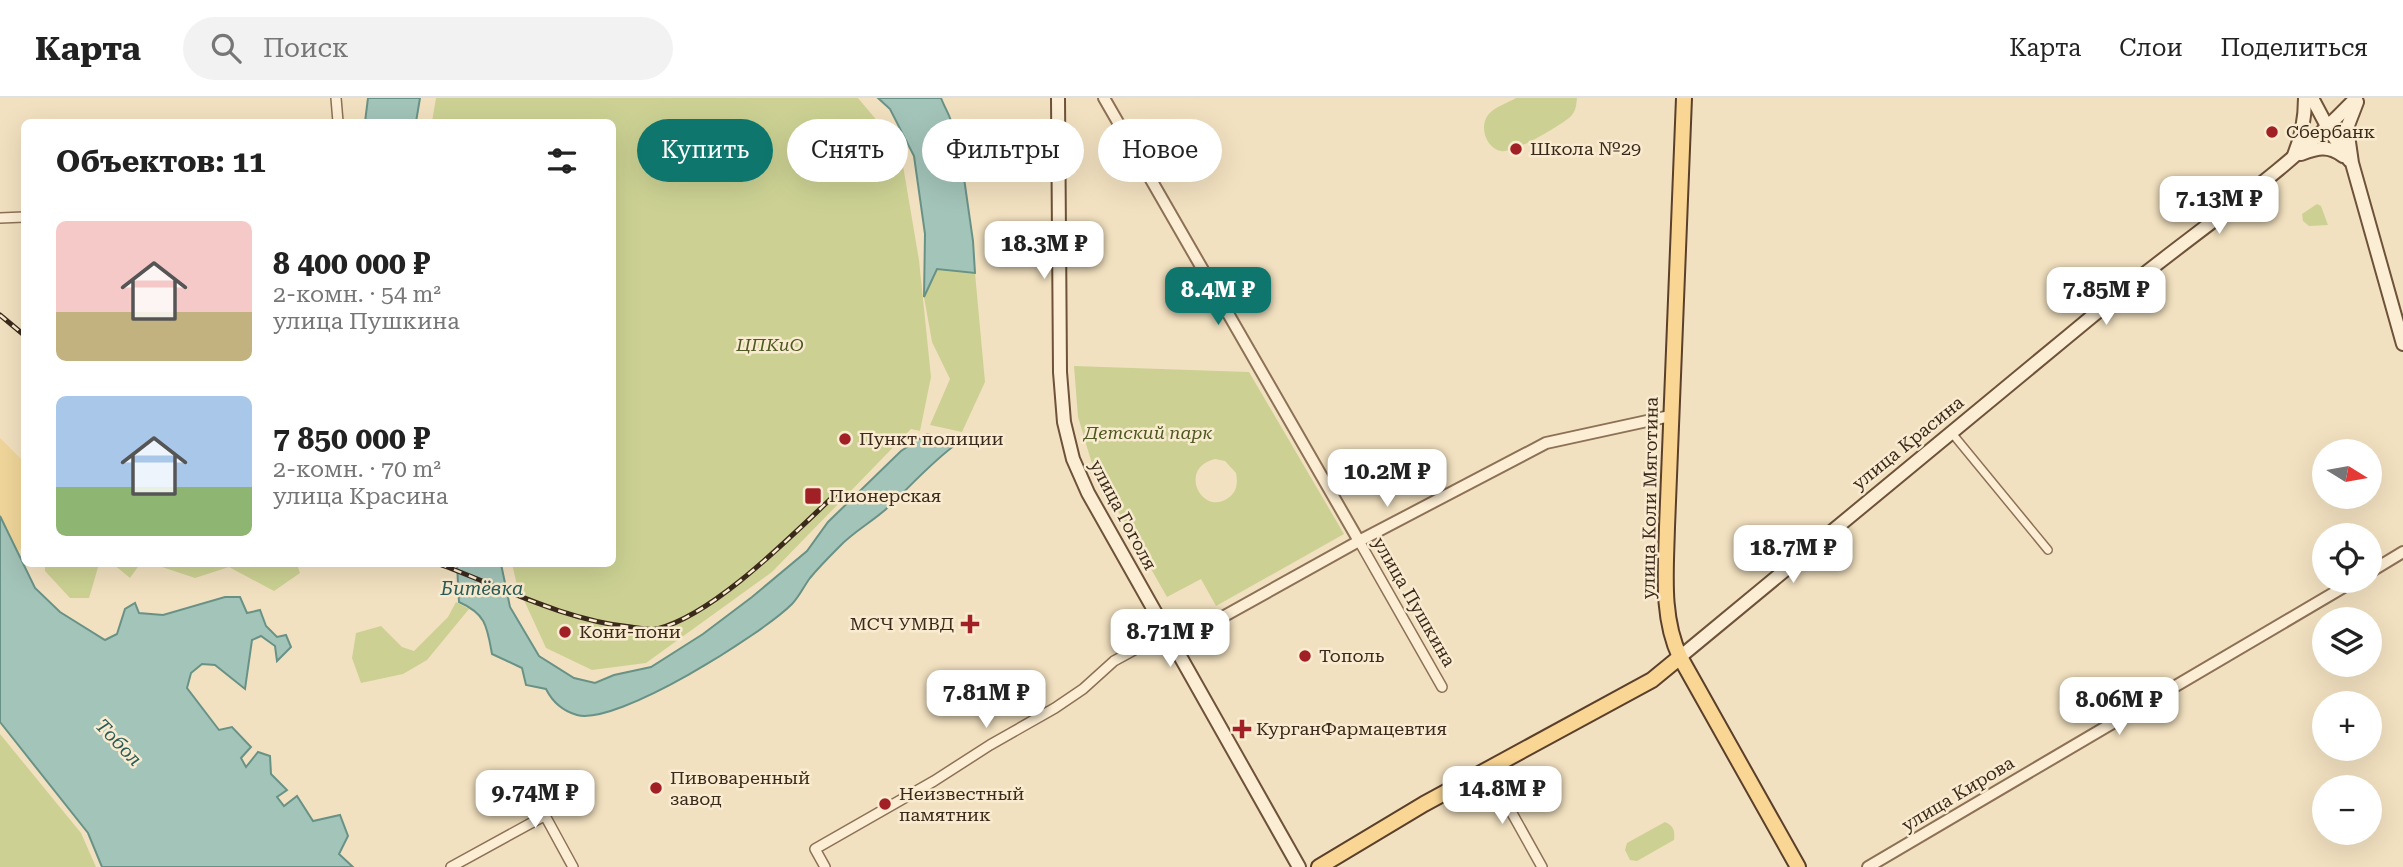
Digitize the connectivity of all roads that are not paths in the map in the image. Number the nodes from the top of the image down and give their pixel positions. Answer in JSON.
{"nodes":[{"id":1,"x":336,"y":98,"type":"edge"},
{"id":2,"x":1058,"y":98,"type":"edge"},
{"id":3,"x":1104,"y":98,"type":"edge"},
{"id":4,"x":1684,"y":98,"type":"edge"},
{"id":5,"x":2305,"y":98,"type":"edge"},
{"id":6,"x":2312,"y":98,"type":"edge"},
{"id":7,"x":2357,"y":98,"type":"edge"},
{"id":8,"x":338,"y":119,"type":"edge"},
{"id":9,"x":2328,"y":128,"type":"junction"},
{"id":10,"x":2293,"y":157,"type":"junction"},
{"id":11,"x":2352,"y":163,"type":"junction"},
{"id":12,"x":21,"y":217,"type":"edge"},
{"id":13,"x":0,"y":218,"type":"edge"},
{"id":14,"x":2403,"y":344,"type":"edge"},
{"id":15,"x":1670,"y":416,"type":"junction"},
{"id":16,"x":1951,"y":432,"type":"junction"},
{"id":17,"x":1359,"y":541,"type":"junction"},
{"id":18,"x":2048,"y":550,"type":"dead end"},
{"id":19,"x":2403,"y":552,"type":"edge"},
{"id":20,"x":2382,"y":565,"type":"edge"},
{"id":21,"x":2334,"y":593,"type":"edge"},
{"id":22,"x":1167,"y":632,"type":"junction"},
{"id":23,"x":1174,"y":644,"type":"junction"},
{"id":24,"x":1680,"y":657,"type":"junction"},
{"id":25,"x":1442,"y":687,"type":"dead end"},
{"id":26,"x":1488,"y":770,"type":"junction"},
{"id":27,"x":525,"y":779,"type":"dead end"},
{"id":28,"x":544,"y":816,"type":"junction"},
{"id":29,"x":451,"y":867,"type":"edge"},
{"id":30,"x":573,"y":867,"type":"edge"},
{"id":31,"x":825,"y":867,"type":"edge"},
{"id":32,"x":1299,"y":867,"type":"edge"},
{"id":33,"x":1319,"y":867,"type":"edge"},
{"id":34,"x":1542,"y":867,"type":"edge"},
{"id":35,"x":1798,"y":867,"type":"edge"},
{"id":36,"x":1868,"y":867,"type":"edge"}],
"edges":[{"from":1,"to":8,"type":"street"},
{"from":2,"to":22,"type":"main road","name":"улица Гоголя"},
{"from":3,"to":17,"type":"street","name":"улица Пушкина"},
{"from":4,"to":15,"type":"main road","name":"улица Коли Мяготина"},
{"from":5,"to":10,"type":"main road"},
{"from":6,"to":9,"type":"main road"},
{"from":7,"to":9,"type":"main road"},
{"from":7,"to":11,"type":"main road"},
{"from":9,"to":10,"type":"main road","name":"улица Красина"},
{"from":9,"to":11,"type":"main road"},
{"from":10,"to":11,"type":"main road"},
{"from":10,"to":16,"type":"main road","name":"улица Красина"},
{"from":11,"to":14,"type":"main road"},
{"from":12,"to":13,"type":"street"},
{"from":15,"to":17,"type":"street"},
{"from":15,"to":24,"type":"main road","name":"улица Коли Мяготина"},
{"from":16,"to":18,"type":"street"},
{"from":16,"to":24,"type":"main road","name":"улица Красина"},
{"from":17,"to":23,"type":"street"},
{"from":17,"to":25,"type":"street","name":"улица Пушкина"},
{"from":19,"to":20,"type":"street"},
{"from":21,"to":36,"type":"street","name":"улица Кирова"},
{"from":22,"to":23,"type":"main road","name":"улица Гоголя"},
{"from":22,"to":31,"type":"street"},
{"from":23,"to":32,"type":"main road","name":"улица Гоголя"},
{"from":24,"to":26,"type":"main road","name":"улица Красина"},
{"from":24,"to":35,"type":"main road","name":"улица Коли Мяготина"},
{"from":26,"to":33,"type":"main road","name":"улица Красина"},
{"from":26,"to":34,"type":"street"},
{"from":27,"to":28,"type":"street"},
{"from":28,"to":29,"type":"street"},
{"from":28,"to":30,"type":"street"}]}
